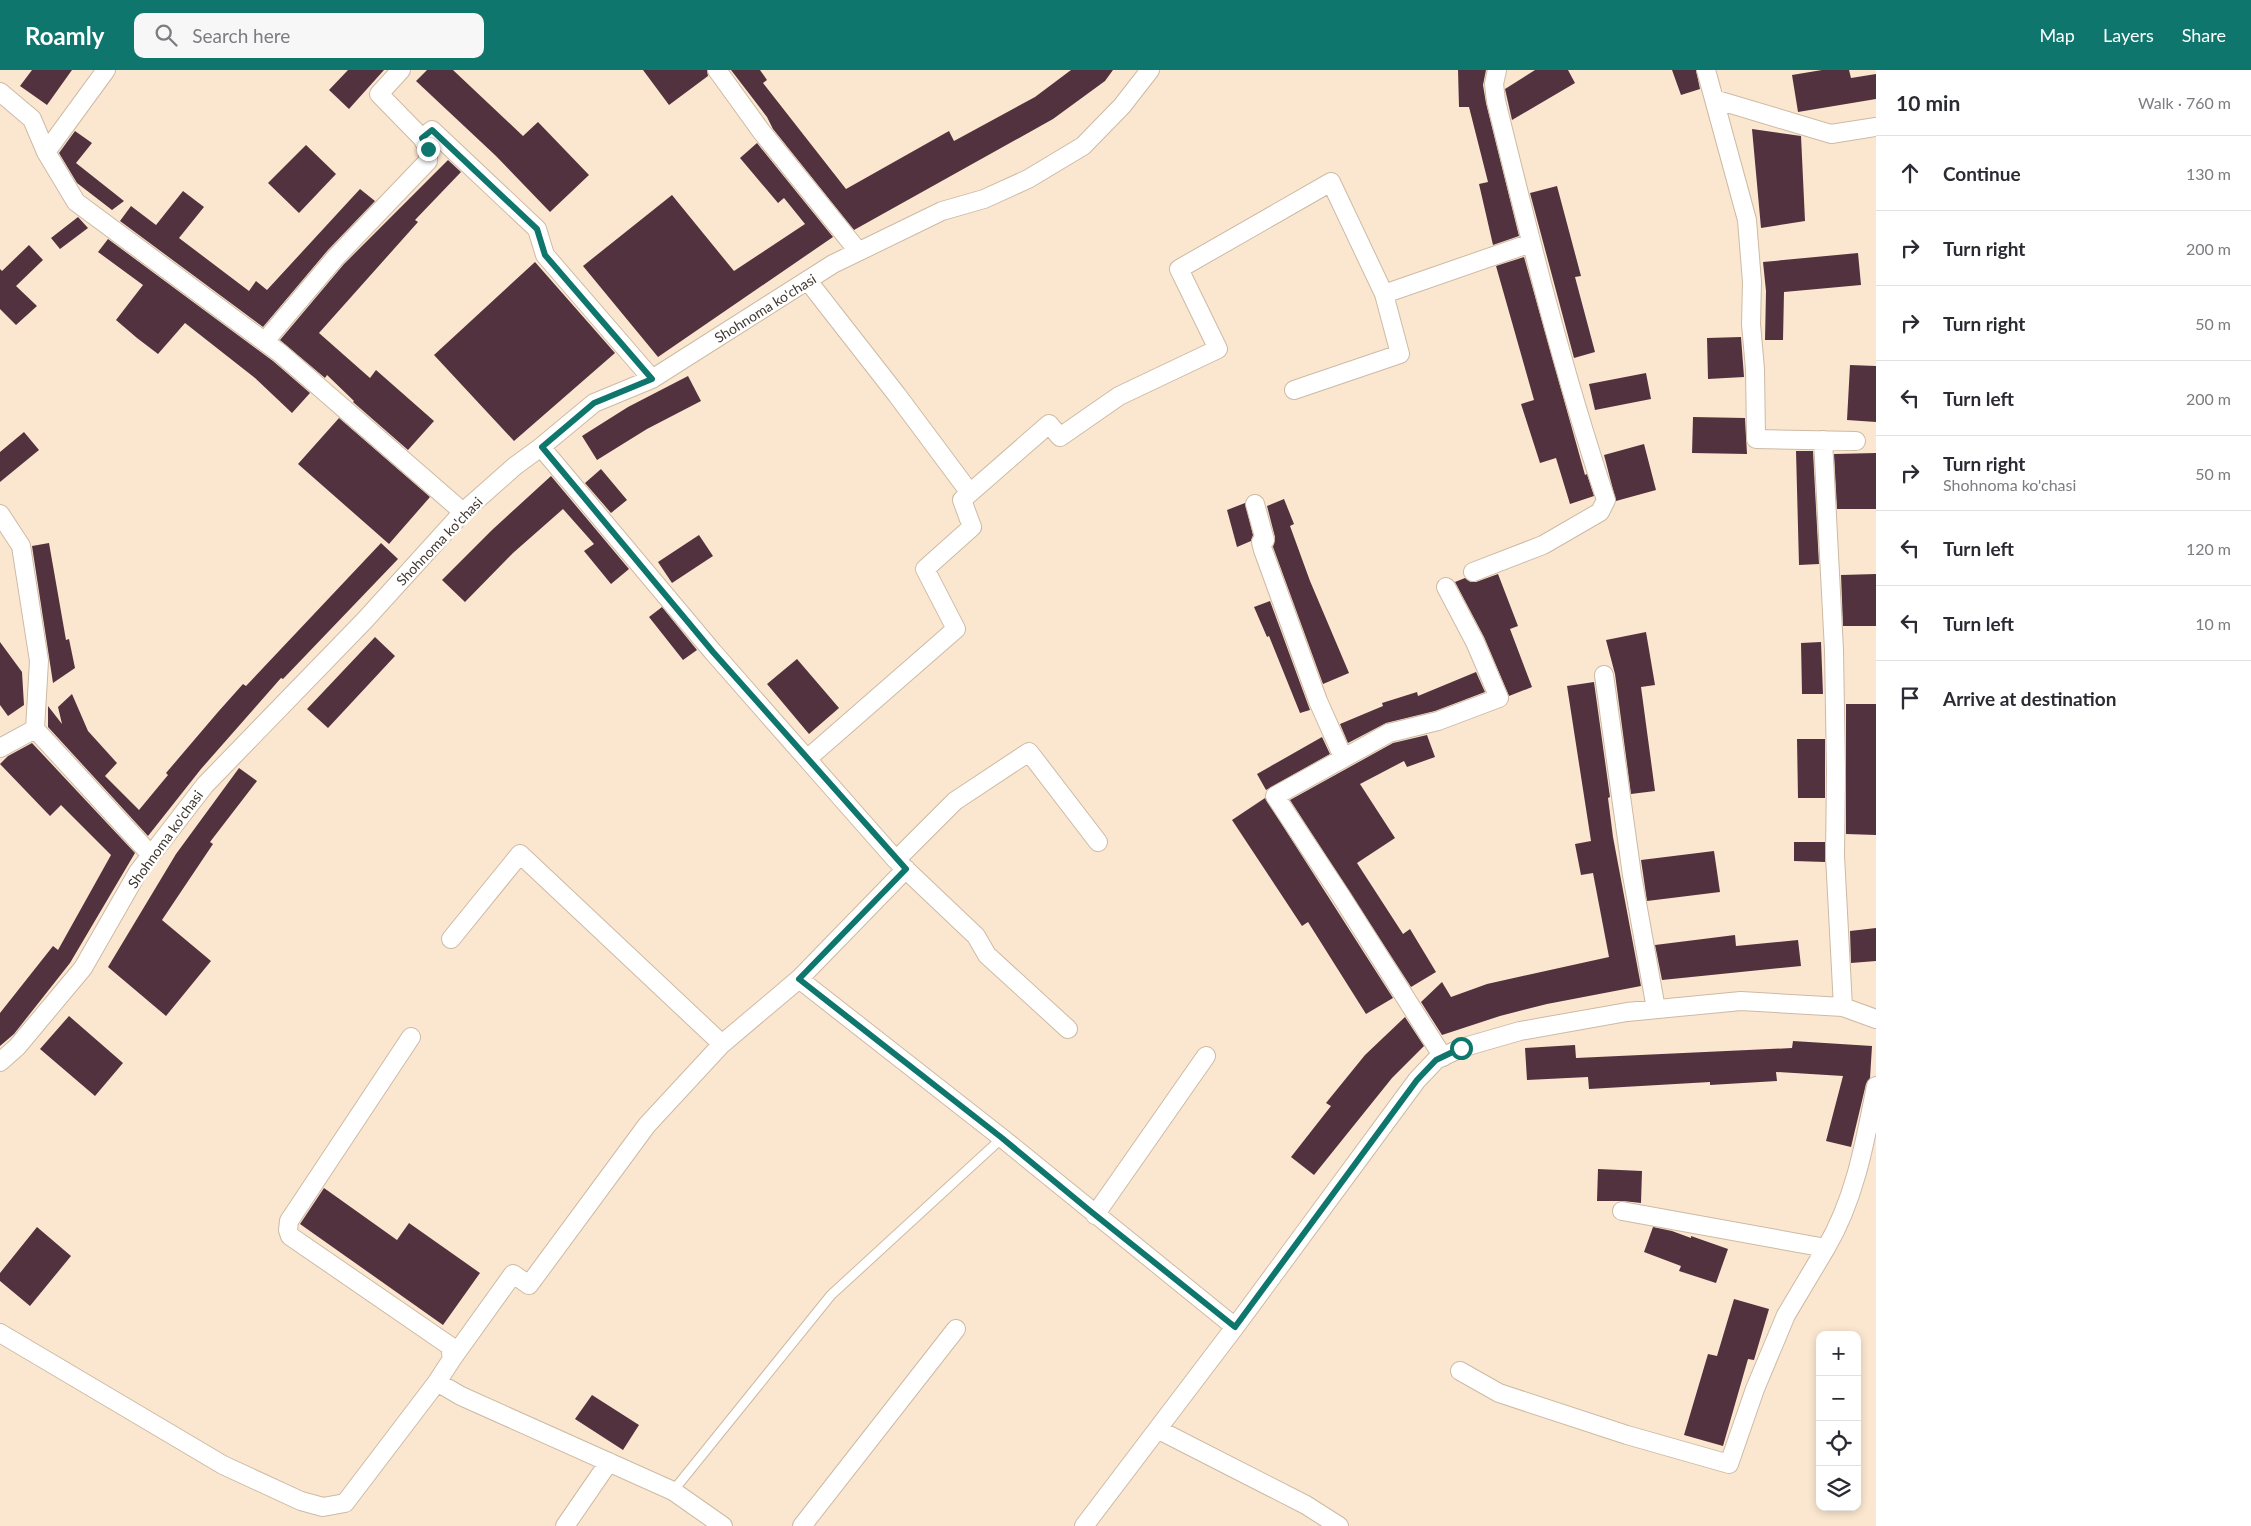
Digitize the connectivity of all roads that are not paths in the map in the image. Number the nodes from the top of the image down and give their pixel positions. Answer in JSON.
{"nodes":[{"id":1,"x":106,"y":70,"type":"edge"},
{"id":2,"x":401,"y":70,"type":"edge"},
{"id":3,"x":717,"y":70,"type":"edge"},
{"id":4,"x":1150,"y":70,"type":"edge"},
{"id":5,"x":1497,"y":70,"type":"edge"},
{"id":6,"x":1706,"y":70,"type":"edge"},
{"id":7,"x":0,"y":92,"type":"edge"},
{"id":8,"x":1714,"y":99,"type":"junction"},
{"id":9,"x":1876,"y":127,"type":"edge"},
{"id":10,"x":422,"y":138,"type":"junction"},
{"id":11,"x":46,"y":152,"type":"junction"},
{"id":12,"x":1531,"y":244,"type":"junction"},
{"id":13,"x":858,"y":252,"type":"junction"},
{"id":14,"x":808,"y":282,"type":"junction"},
{"id":15,"x":1384,"y":294,"type":"junction"},
{"id":16,"x":264,"y":341,"type":"junction"},
{"id":17,"x":652,"y":379,"type":"junction"},
{"id":18,"x":1294,"y":390,"type":"dead end"},
{"id":19,"x":1823,"y":440,"type":"junction"},
{"id":20,"x":1856,"y":441,"type":"dead end"},
{"id":21,"x":542,"y":447,"type":"junction"},
{"id":22,"x":970,"y":493,"type":"junction"},
{"id":23,"x":1255,"y":504,"type":"dead end"},
{"id":24,"x":464,"y":512,"type":"junction"},
{"id":25,"x":0,"y":514,"type":"edge"},
{"id":26,"x":1473,"y":572,"type":"dead end"},
{"id":27,"x":1446,"y":587,"type":"dead end"},
{"id":28,"x":1604,"y":676,"type":"dead end"},
{"id":29,"x":35,"y":729,"type":"junction"},
{"id":30,"x":0,"y":748,"type":"edge"},
{"id":31,"x":1343,"y":757,"type":"junction"},
{"id":32,"x":807,"y":759,"type":"junction"},
{"id":33,"x":1098,"y":842,"type":"dead end"},
{"id":34,"x":151,"y":855,"type":"junction"},
{"id":35,"x":901,"y":865,"type":"junction"},
{"id":36,"x":451,"y":939,"type":"dead end"},
{"id":37,"x":799,"y":979,"type":"junction"},
{"id":38,"x":1843,"y":1007,"type":"junction"},
{"id":39,"x":1656,"y":1009,"type":"junction"},
{"id":40,"x":1876,"y":1019,"type":"edge"},
{"id":41,"x":1068,"y":1029,"type":"dead end"},
{"id":42,"x":411,"y":1037,"type":"dead end"},
{"id":43,"x":722,"y":1044,"type":"junction"},
{"id":44,"x":1206,"y":1056,"type":"dead end"},
{"id":45,"x":1442,"y":1057,"type":"junction"},
{"id":46,"x":0,"y":1062,"type":"edge"},
{"id":47,"x":1876,"y":1086,"type":"edge"},
{"id":48,"x":1002,"y":1138,"type":"junction"},
{"id":49,"x":1622,"y":1211,"type":"dead end"},
{"id":50,"x":1095,"y":1215,"type":"junction"},
{"id":51,"x":1826,"y":1248,"type":"junction"},
{"id":52,"x":1235,"y":1327,"type":"junction"},
{"id":53,"x":956,"y":1329,"type":"dead end"},
{"id":54,"x":0,"y":1333,"type":"edge"},
{"id":55,"x":452,"y":1359,"type":"junction"},
{"id":56,"x":1460,"y":1371,"type":"dead end"},
{"id":57,"x":437,"y":1382,"type":"junction"},
{"id":58,"x":1159,"y":1430,"type":"junction"},
{"id":59,"x":609,"y":1462,"type":"junction"},
{"id":60,"x":673,"y":1491,"type":"junction"},
{"id":61,"x":565,"y":1526,"type":"edge"},
{"id":62,"x":723,"y":1526,"type":"edge"},
{"id":63,"x":802,"y":1526,"type":"edge"},
{"id":64,"x":1084,"y":1526,"type":"edge"},
{"id":65,"x":1340,"y":1526,"type":"edge"}],
"edges":[{"from":1,"to":11,"type":"street"},
{"from":2,"to":10,"type":"street"},
{"from":3,"to":13,"type":"street"},
{"from":4,"to":13,"type":"street","name":"Shohnoma ko'chasi"},
{"from":5,"to":12,"type":"street"},
{"from":6,"to":8,"type":"street"},
{"from":7,"to":11,"type":"street"},
{"from":8,"to":9,"type":"street"},
{"from":8,"to":19,"type":"street"},
{"from":10,"to":16,"type":"street"},
{"from":10,"to":17,"type":"street"},
{"from":11,"to":16,"type":"street"},
{"from":12,"to":15,"type":"street"},
{"from":12,"to":26,"type":"street"},
{"from":13,"to":14,"type":"street","name":"Shohnoma ko'chasi"},
{"from":14,"to":17,"type":"street","name":"Shohnoma ko'chasi"},
{"from":14,"to":22,"type":"street"},
{"from":15,"to":18,"type":"street"},
{"from":15,"to":22,"type":"street"},
{"from":16,"to":24,"type":"street"},
{"from":17,"to":21,"type":"street","name":"Shohnoma ko'chasi"},
{"from":19,"to":20,"type":"street"},
{"from":19,"to":38,"type":"street"},
{"from":21,"to":24,"type":"street","name":"Shohnoma ko'chasi"},
{"from":21,"to":32,"type":"street"},
{"from":22,"to":32,"type":"street"},
{"from":23,"to":31,"type":"street"},
{"from":24,"to":34,"type":"street","name":"Shohnoma ko'chasi"},
{"from":25,"to":29,"type":"street"},
{"from":27,"to":31,"type":"street"},
{"from":28,"to":39,"type":"street"},
{"from":29,"to":30,"type":"street"},
{"from":29,"to":34,"type":"street"},
{"from":31,"to":45,"type":"street"},
{"from":32,"to":35,"type":"street"},
{"from":33,"to":35,"type":"street"},
{"from":34,"to":46,"type":"street","name":"Shohnoma ko'chasi"},
{"from":35,"to":37,"type":"street"},
{"from":35,"to":41,"type":"street"},
{"from":36,"to":43,"type":"street"},
{"from":37,"to":43,"type":"street"},
{"from":37,"to":48,"type":"street"},
{"from":38,"to":39,"type":"street"},
{"from":38,"to":40,"type":"street"},
{"from":39,"to":45,"type":"street"},
{"from":42,"to":55,"type":"street"},
{"from":43,"to":55,"type":"street"},
{"from":44,"to":50,"type":"street"},
{"from":45,"to":52,"type":"street"},
{"from":47,"to":51,"type":"street"},
{"from":48,"to":50,"type":"street"},
{"from":48,"to":60,"type":"lane"},
{"from":49,"to":51,"type":"street"},
{"from":50,"to":52,"type":"street"},
{"from":51,"to":56,"type":"street"},
{"from":52,"to":58,"type":"street"},
{"from":53,"to":63,"type":"street"},
{"from":54,"to":57,"type":"street"},
{"from":55,"to":57,"type":"street"},
{"from":57,"to":59,"type":"street"},
{"from":58,"to":64,"type":"street"},
{"from":58,"to":65,"type":"street"},
{"from":59,"to":60,"type":"street"},
{"from":59,"to":61,"type":"street"},
{"from":60,"to":62,"type":"street"}]}
